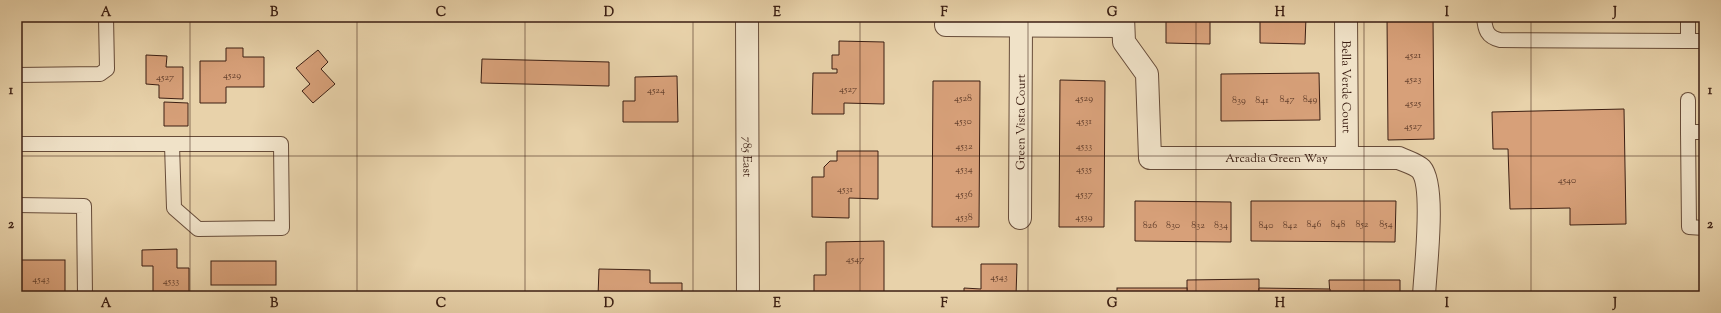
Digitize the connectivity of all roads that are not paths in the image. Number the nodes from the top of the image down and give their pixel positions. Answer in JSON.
{"nodes":[{"id":1,"x":106,"y":17,"type":"edge"},
{"id":2,"x":748,"y":17,"type":"edge"},
{"id":3,"x":1346,"y":17,"type":"edge"},
{"id":4,"x":1484,"y":17,"type":"edge"},
{"id":5,"x":1688,"y":17,"type":"edge"},
{"id":6,"x":1123,"y":21,"type":"edge"},
{"id":7,"x":946,"y":26,"type":"dead end"},
{"id":8,"x":1021,"y":26,"type":"junction"},
{"id":9,"x":1688,"y":41,"type":"junction"},
{"id":10,"x":1704,"y":41,"type":"edge"},
{"id":11,"x":17,"y":75,"type":"edge"},
{"id":12,"x":1688,"y":100,"type":"dead end"},
{"id":13,"x":1688,"y":132,"type":"junction"},
{"id":14,"x":1704,"y":132,"type":"edge"},
{"id":15,"x":17,"y":144,"type":"edge"},
{"id":16,"x":172,"y":145,"type":"junction"},
{"id":17,"x":1347,"y":158,"type":"junction"},
{"id":18,"x":17,"y":206,"type":"edge"},
{"id":19,"x":1020,"y":218,"type":"dead end"},
{"id":20,"x":1704,"y":228,"type":"edge"},
{"id":21,"x":85,"y":296,"type":"edge"},
{"id":22,"x":748,"y":296,"type":"edge"},
{"id":23,"x":1424,"y":296,"type":"edge"}],
"edges":[{"from":1,"to":11,"type":"lane"},
{"from":2,"to":22,"type":"street","name":"785 East"},
{"from":3,"to":17,"type":"street","name":"Bella Verde Court"},
{"from":4,"to":9,"type":"lane"},
{"from":5,"to":9,"type":"lane"},
{"from":6,"to":8,"type":"street"},
{"from":6,"to":17,"type":"street","name":"Arcadia Green Way"},
{"from":7,"to":8,"type":"street"},
{"from":8,"to":19,"type":"street","name":"Green Vista Court"},
{"from":9,"to":10,"type":"lane"},
{"from":12,"to":13,"type":"lane"},
{"from":13,"to":14,"type":"lane"},
{"from":13,"to":20,"type":"lane"},
{"from":15,"to":16,"type":"lane"},
{"from":16,"to":16,"type":"lane"},
{"from":17,"to":23,"type":"street","name":"Arcadia Green Way"},
{"from":18,"to":21,"type":"lane"}]}
